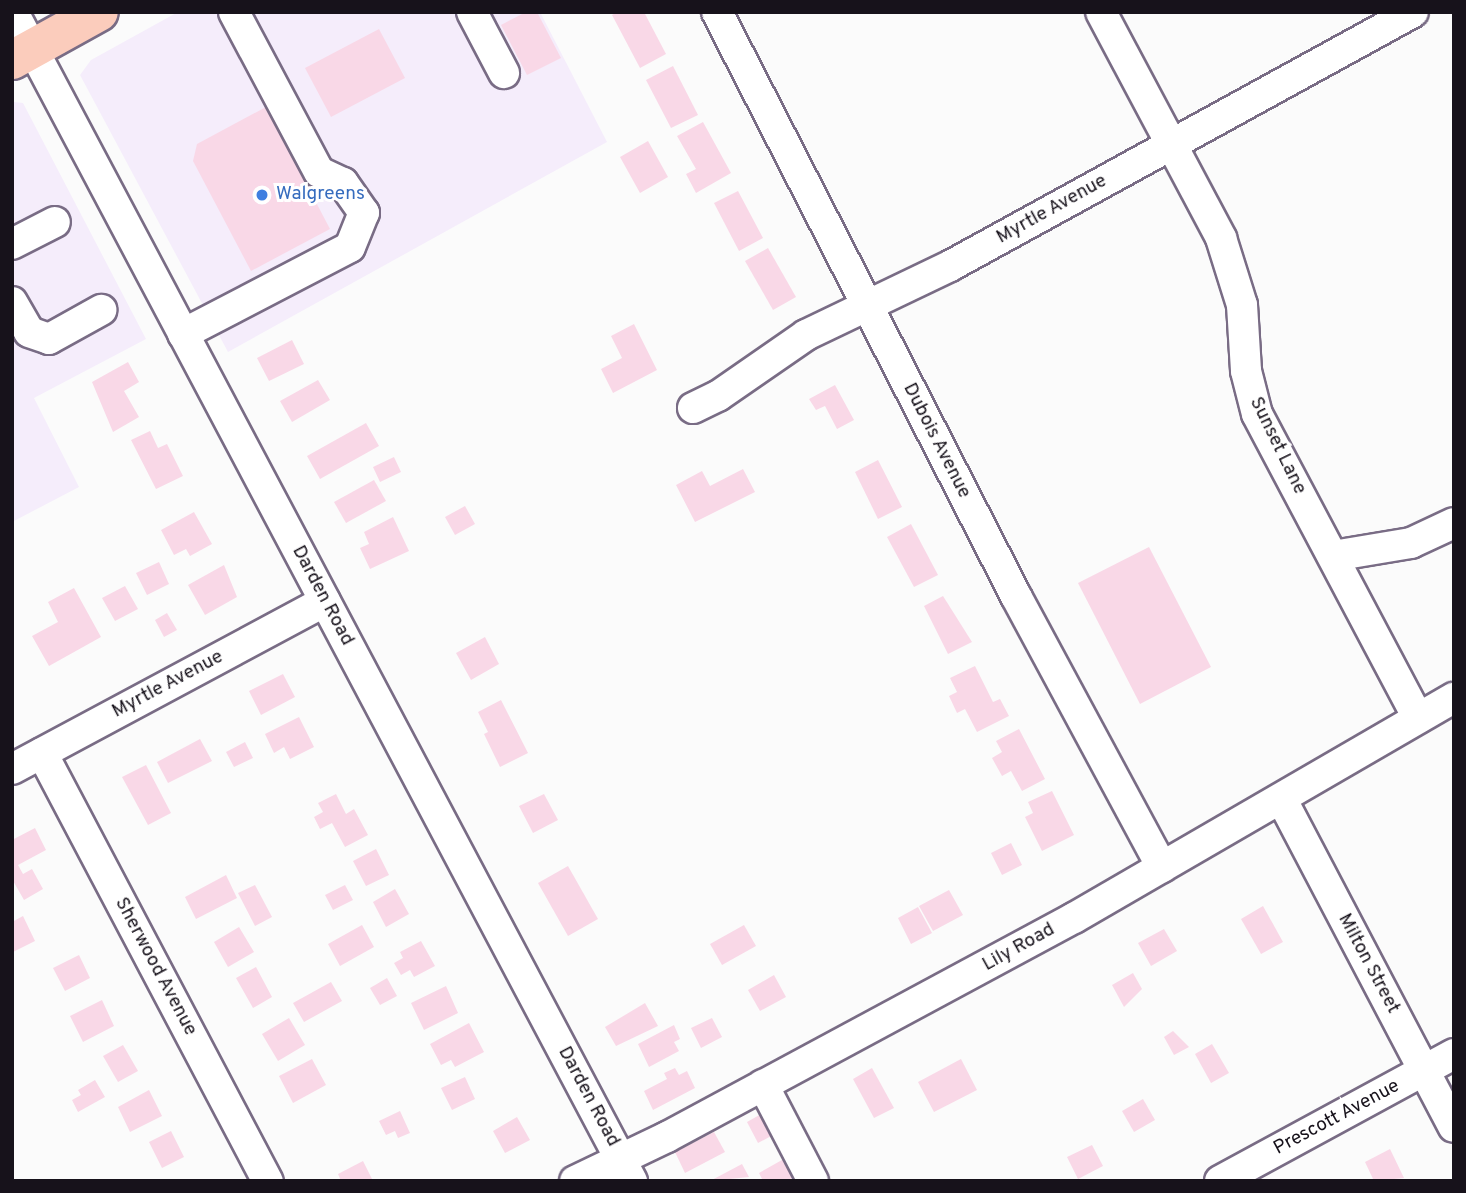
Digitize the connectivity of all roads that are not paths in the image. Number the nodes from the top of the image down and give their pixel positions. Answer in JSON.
{"nodes":[{"id":1,"x":13,"y":12,"type":"edge"},
{"id":2,"x":99,"y":12,"type":"edge"},
{"id":3,"x":234,"y":12,"type":"edge"},
{"id":4,"x":472,"y":12,"type":"edge"},
{"id":5,"x":717,"y":12,"type":"edge"},
{"id":6,"x":1101,"y":12,"type":"edge"},
{"id":7,"x":1413,"y":12,"type":"edge"},
{"id":8,"x":22,"y":54,"type":"edge"},
{"id":9,"x":504,"y":74,"type":"dead end"},
{"id":10,"x":1171,"y":144,"type":"junction"},
{"id":11,"x":55,"y":222,"type":"dead end"},
{"id":12,"x":12,"y":244,"type":"edge"},
{"id":13,"x":12,"y":302,"type":"edge"},
{"id":14,"x":865,"y":304,"type":"junction"},
{"id":15,"x":101,"y":310,"type":"dead end"},
{"id":16,"x":183,"y":334,"type":"junction"},
{"id":17,"x":693,"y":408,"type":"dead end"},
{"id":18,"x":1454,"y":523,"type":"edge"},
{"id":19,"x":1333,"y":556,"type":"junction"},
{"id":20,"x":325,"y":601,"type":"junction"},
{"id":21,"x":1454,"y":698,"type":"edge"},
{"id":22,"x":1418,"y":718,"type":"junction"},
{"id":23,"x":41,"y":753,"type":"junction"},
{"id":24,"x":12,"y":769,"type":"edge"},
{"id":25,"x":1282,"y":800,"type":"junction"},
{"id":26,"x":1162,"y":867,"type":"junction"},
{"id":27,"x":1454,"y":1054,"type":"edge"},
{"id":28,"x":1424,"y":1071,"type":"junction"},
{"id":29,"x":763,"y":1085,"type":"junction"},
{"id":30,"x":1454,"y":1127,"type":"edge"},
{"id":31,"x":626,"y":1170,"type":"edge"},
{"id":32,"x":268,"y":1181,"type":"edge"},
{"id":33,"x":575,"y":1181,"type":"edge"},
{"id":34,"x":813,"y":1181,"type":"edge"},
{"id":35,"x":1220,"y":1181,"type":"edge"}],
"edges":[{"from":1,"to":8,"type":"street","name":"Darden Road"},
{"from":2,"to":8,"type":"main road"},
{"from":3,"to":16,"type":"street"},
{"from":4,"to":9,"type":"street"},
{"from":5,"to":14,"type":"street","name":"Dubois Avenue"},
{"from":6,"to":10,"type":"street","name":"Sunset Lane"},
{"from":7,"to":10,"type":"street","name":"Myrtle Avenue"},
{"from":8,"to":16,"type":"street","name":"Darden Road"},
{"from":10,"to":14,"type":"street","name":"Myrtle Avenue"},
{"from":10,"to":19,"type":"street","name":"Sunset Lane"},
{"from":11,"to":12,"type":"street"},
{"from":13,"to":15,"type":"street"},
{"from":14,"to":17,"type":"street","name":"Myrtle Avenue"},
{"from":14,"to":26,"type":"street","name":"Dubois Avenue"},
{"from":16,"to":20,"type":"street","name":"Darden Road"},
{"from":18,"to":19,"type":"street"},
{"from":19,"to":22,"type":"street","name":"Sunset Lane"},
{"from":20,"to":23,"type":"street","name":"Myrtle Avenue"},
{"from":20,"to":31,"type":"street","name":"Darden Road"},
{"from":21,"to":22,"type":"street","name":"Lily Road"},
{"from":22,"to":25,"type":"street","name":"Lily Road"},
{"from":23,"to":24,"type":"street","name":"Myrtle Avenue"},
{"from":23,"to":32,"type":"street","name":"Sherwood Avenue"},
{"from":25,"to":26,"type":"street","name":"Lily Road"},
{"from":25,"to":28,"type":"street","name":"Milton Street"},
{"from":26,"to":29,"type":"street","name":"Lily Road"},
{"from":27,"to":28,"type":"street","name":"Prescott Avenue"},
{"from":28,"to":30,"type":"street","name":"Milton Street"},
{"from":28,"to":35,"type":"street","name":"Prescott Avenue"},
{"from":29,"to":31,"type":"street","name":"Lily Road"},
{"from":29,"to":34,"type":"street"},
{"from":31,"to":33,"type":"street","name":"Lily Road"}]}
